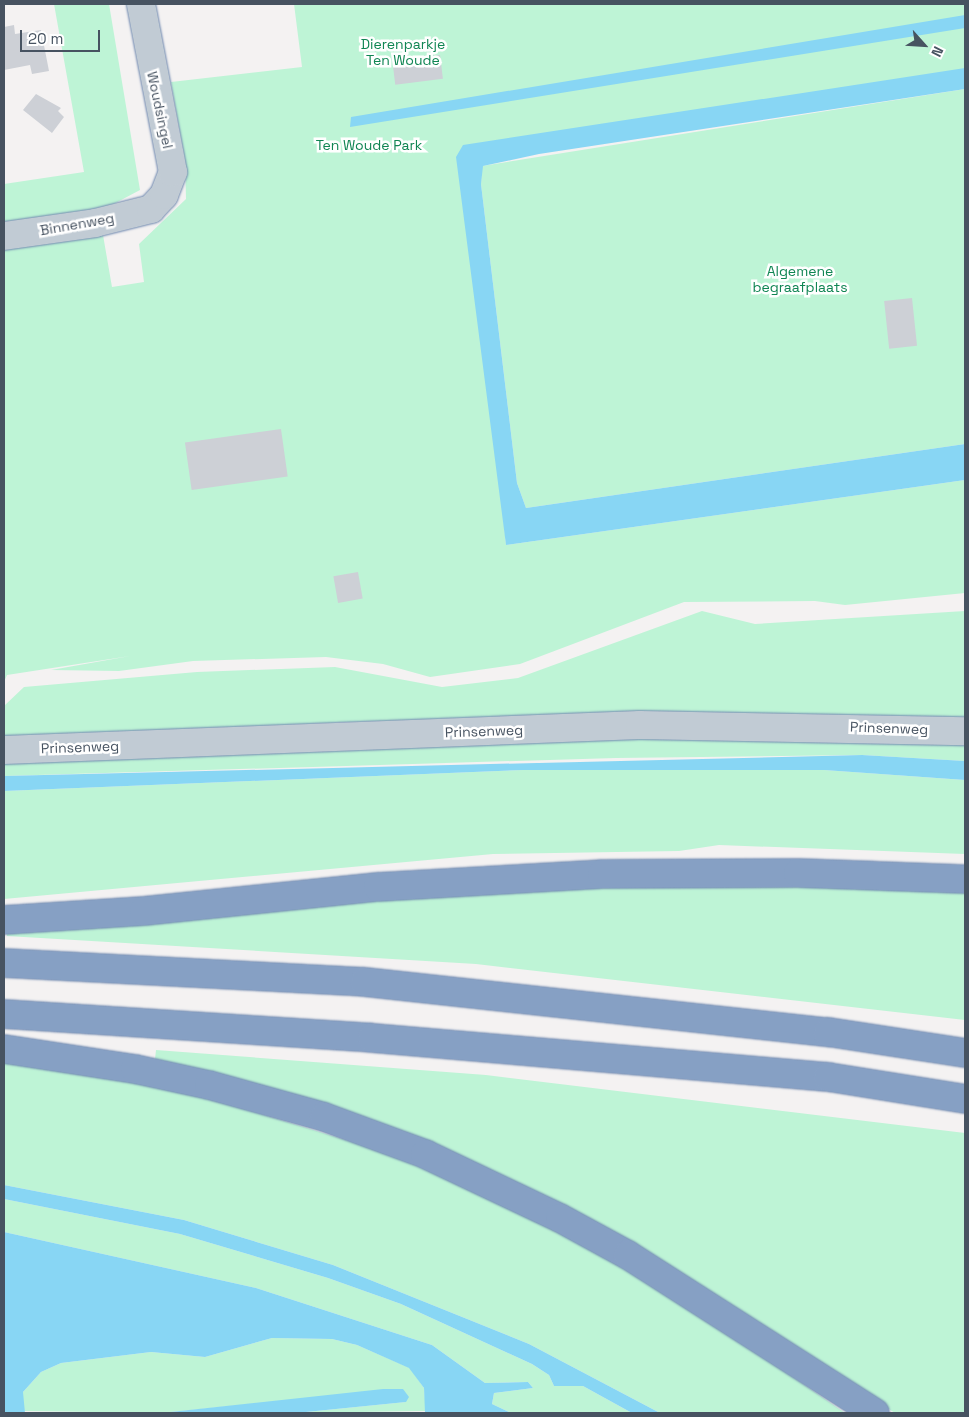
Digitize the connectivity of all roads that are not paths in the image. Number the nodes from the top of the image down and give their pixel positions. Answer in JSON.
{"nodes":[{"id":1,"x":141,"y":4,"type":"edge"},
{"id":2,"x":151,"y":209,"type":"joint"},
{"id":3,"x":4,"y":236,"type":"edge"},
{"id":4,"x":965,"y":731,"type":"edge"},
{"id":5,"x":4,"y":750,"type":"edge"},
{"id":6,"x":965,"y":879,"type":"edge"},
{"id":7,"x":4,"y":920,"type":"edge"},
{"id":8,"x":4,"y":963,"type":"edge"},
{"id":9,"x":4,"y":1014,"type":"edge"},
{"id":10,"x":4,"y":1049,"type":"edge"},
{"id":11,"x":965,"y":1053,"type":"edge"},
{"id":12,"x":965,"y":1099,"type":"edge"},
{"id":13,"x":875,"y":1413,"type":"edge"}],
"edges":[{"from":1,"to":2,"type":"street","name":"Woudsingel"},
{"from":2,"to":3,"type":"street","name":"Binnenweg"},
{"from":4,"to":5,"type":"street","name":"Prinsenweg"},
{"from":6,"to":7,"type":"highway"},
{"from":8,"to":11,"type":"highway"},
{"from":9,"to":12,"type":"highway"},
{"from":10,"to":13,"type":"highway"}]}
